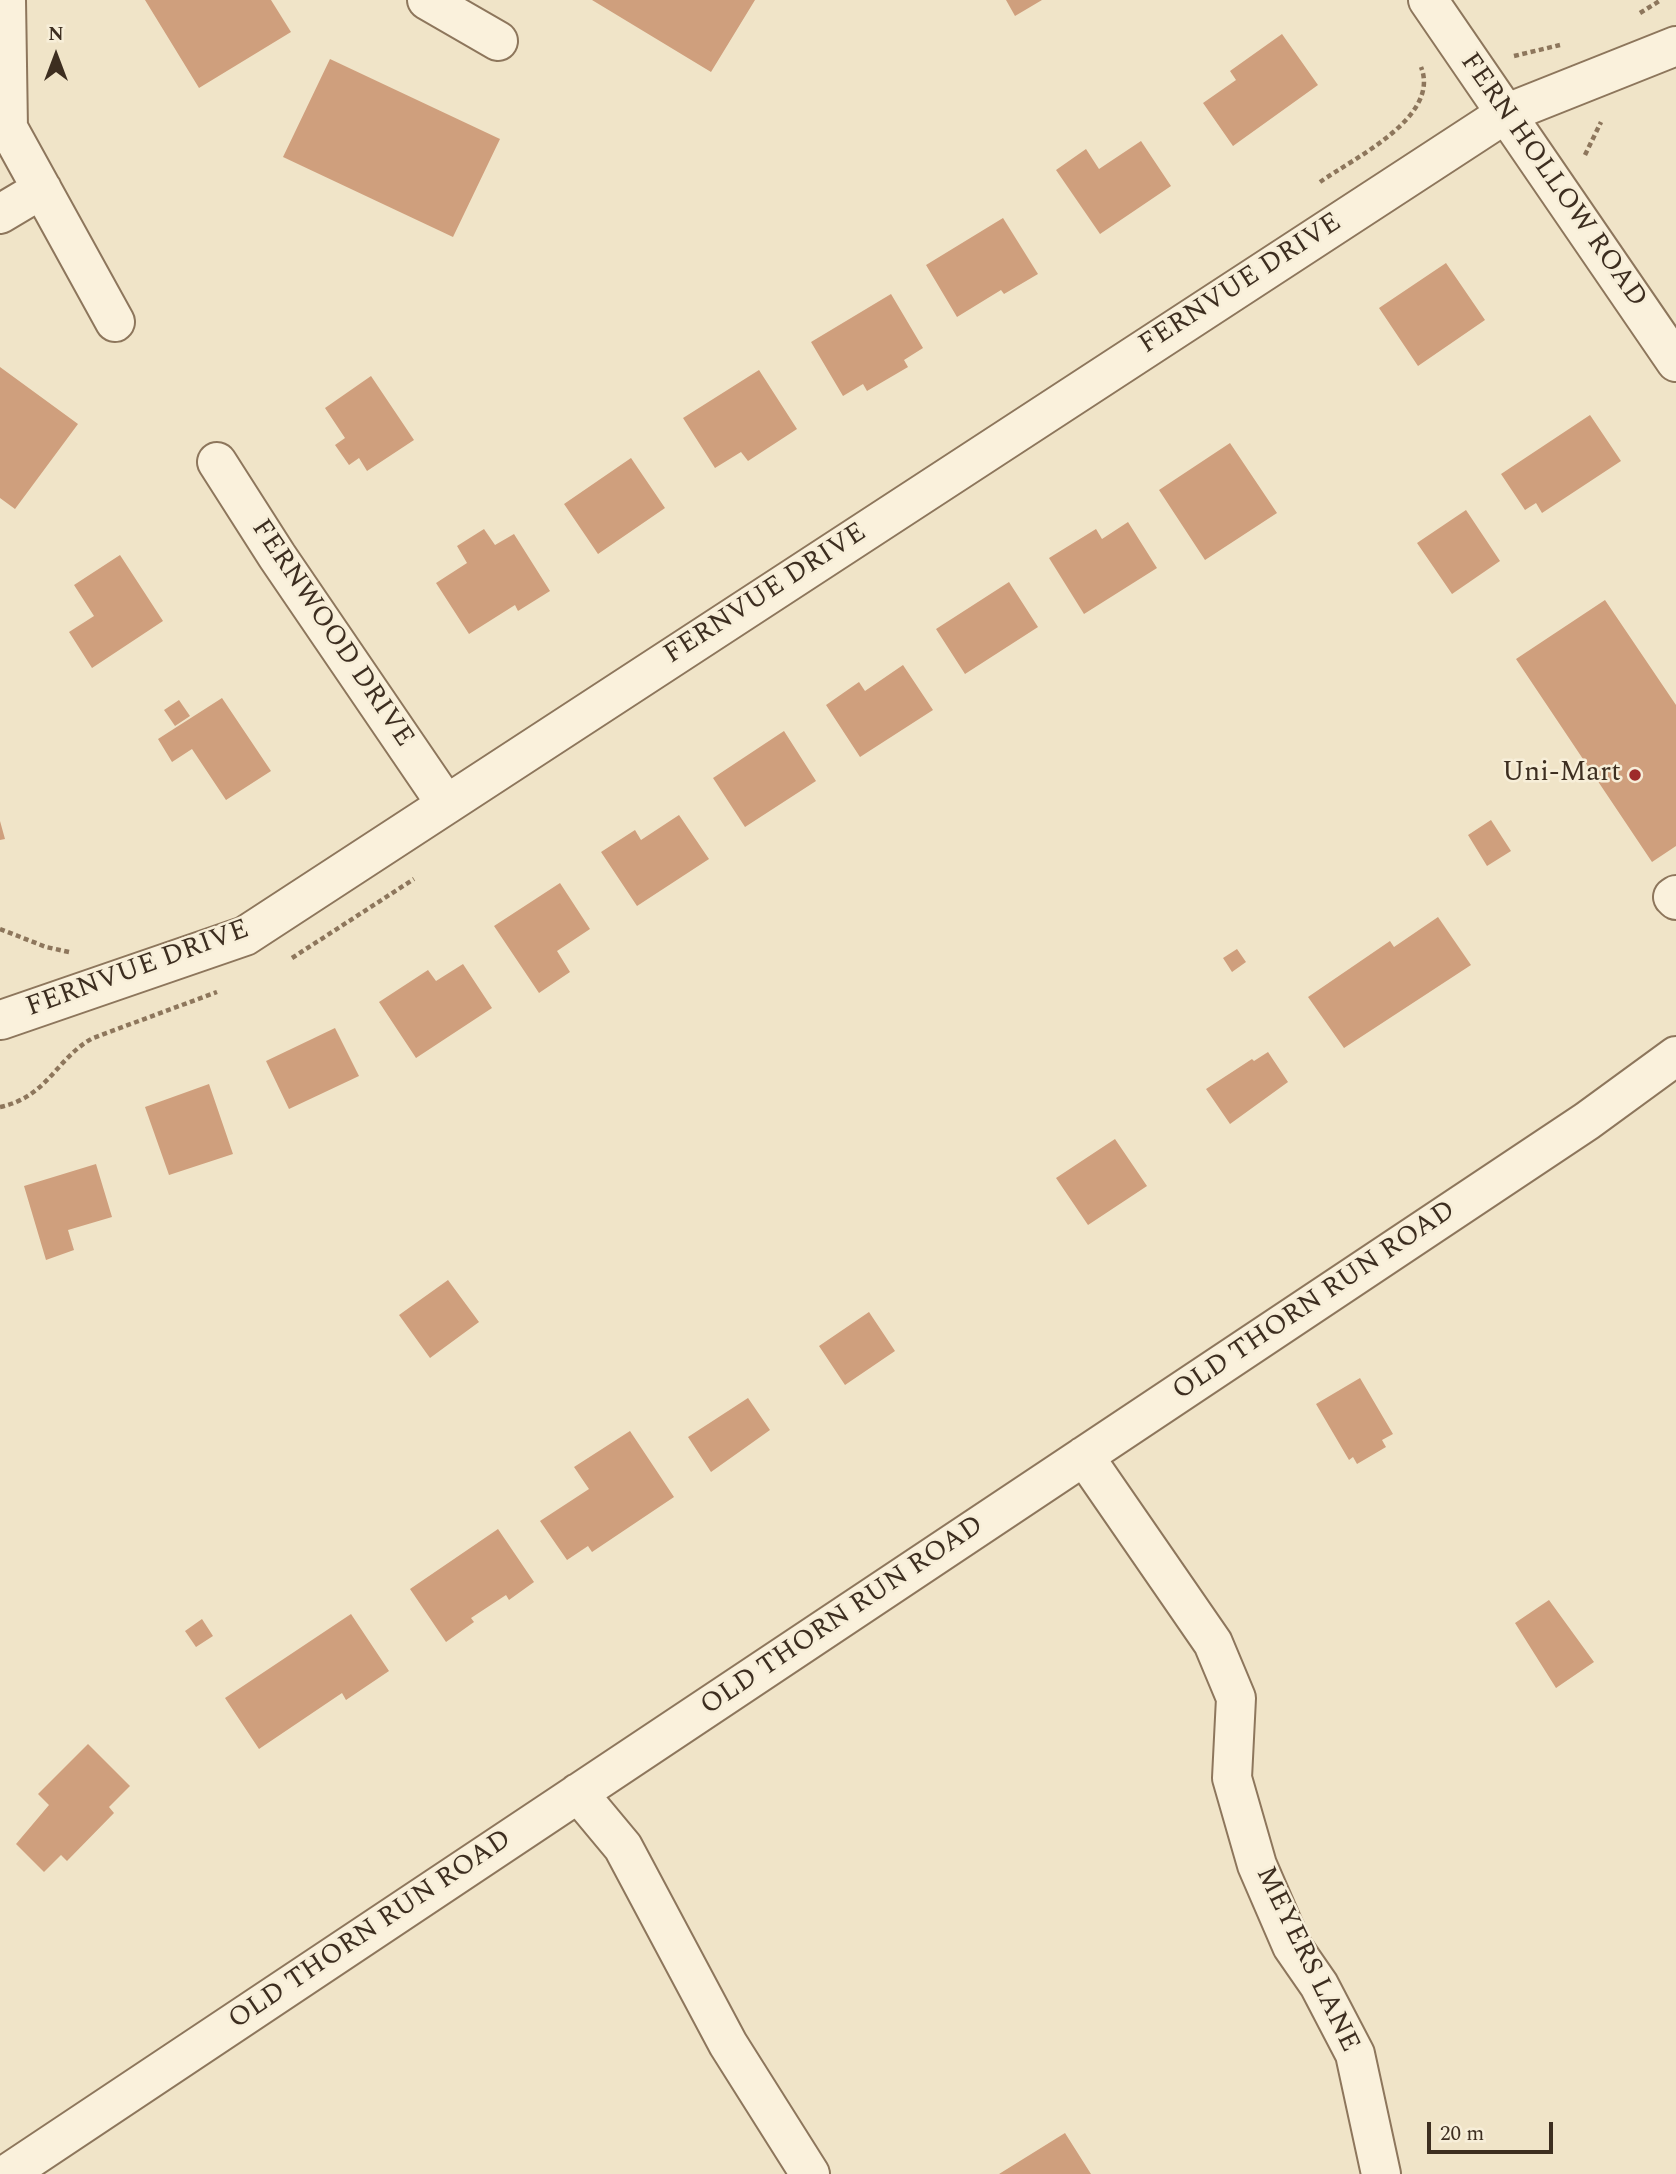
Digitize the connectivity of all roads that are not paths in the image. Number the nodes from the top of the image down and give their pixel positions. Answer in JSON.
{"nodes":[{"id":1,"x":427,"y":0,"type":"edge"},
{"id":2,"x":1428,"y":0,"type":"edge"},
{"id":3,"x":4,"y":9,"type":"edge"},
{"id":4,"x":498,"y":41,"type":"dead end"},
{"id":5,"x":1676,"y":46,"type":"edge"},
{"id":6,"x":1505,"y":114,"type":"junction"},
{"id":7,"x":42,"y":190,"type":"junction"},
{"id":8,"x":0,"y":214,"type":"edge"},
{"id":9,"x":114,"y":321,"type":"dead end"},
{"id":10,"x":1676,"y":362,"type":"edge"},
{"id":11,"x":218,"y":462,"type":"dead end"},
{"id":12,"x":446,"y":804,"type":"junction"},
{"id":13,"x":1676,"y":895,"type":"edge"},
{"id":14,"x":1676,"y":900,"type":"edge"},
{"id":15,"x":1,"y":1020,"type":"edge"},
{"id":16,"x":1676,"y":1056,"type":"edge"},
{"id":17,"x":1084,"y":1456,"type":"junction"},
{"id":18,"x":578,"y":1794,"type":"junction"},
{"id":19,"x":7,"y":2174,"type":"edge"},
{"id":20,"x":810,"y":2174,"type":"edge"},
{"id":21,"x":1381,"y":2174,"type":"edge"}],
"edges":[{"from":1,"to":4,"type":"street"},
{"from":2,"to":6,"type":"street","name":"FERN HOLLOW ROAD"},
{"from":3,"to":7,"type":"street"},
{"from":5,"to":6,"type":"street","name":"FERNVUE DRIVE"},
{"from":6,"to":10,"type":"street","name":"FERN HOLLOW ROAD"},
{"from":6,"to":12,"type":"street","name":"FERNVUE DRIVE"},
{"from":7,"to":8,"type":"street"},
{"from":7,"to":9,"type":"street"},
{"from":11,"to":12,"type":"street","name":"FERNWOOD DRIVE"},
{"from":12,"to":15,"type":"street","name":"FERNVUE DRIVE"},
{"from":13,"to":14,"type":"street"},
{"from":16,"to":17,"type":"street","name":"OLD THORN RUN ROAD"},
{"from":17,"to":18,"type":"street","name":"OLD THORN RUN ROAD"},
{"from":17,"to":21,"type":"street","name":"MEYERS LANE"},
{"from":18,"to":19,"type":"street","name":"OLD THORN RUN ROAD"},
{"from":18,"to":20,"type":"street"}]}
